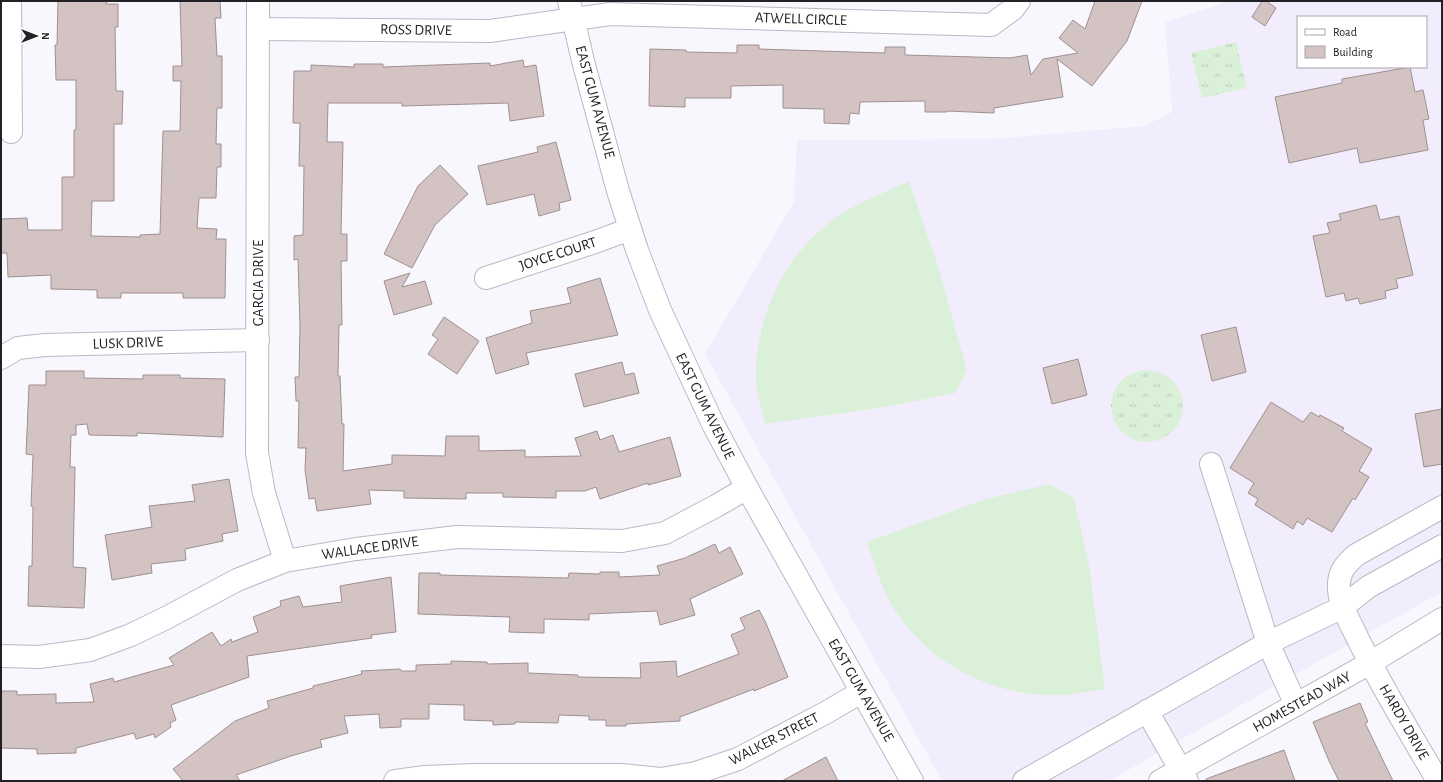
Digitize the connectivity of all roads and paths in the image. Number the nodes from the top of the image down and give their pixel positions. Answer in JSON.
{"nodes":[{"id":1,"x":10,"y":1,"type":"edge"},
{"id":2,"x":258,"y":1,"type":"edge"},
{"id":3,"x":1018,"y":1,"type":"edge"},
{"id":4,"x":571,"y":10,"type":"edge"},
{"id":5,"x":258,"y":29,"type":"junction"},
{"id":6,"x":11,"y":132,"type":"dead end"},
{"id":7,"x":630,"y":229,"type":"junction"},
{"id":8,"x":486,"y":278,"type":"dead end"},
{"id":9,"x":258,"y":340,"type":"junction"},
{"id":10,"x":1,"y":358,"type":"edge"},
{"id":11,"x":1211,"y":464,"type":"dead end"},
{"id":12,"x":747,"y":488,"type":"junction"},
{"id":13,"x":1442,"y":507,"type":"edge"},
{"id":14,"x":1442,"y":546,"type":"edge"},
{"id":15,"x":285,"y":561,"type":"junction"},
{"id":16,"x":1343,"y":607,"type":"junction"},
{"id":17,"x":1442,"y":619,"type":"edge"},
{"id":18,"x":1268,"y":643,"type":"junction"},
{"id":19,"x":1,"y":656,"type":"edge"},
{"id":20,"x":1370,"y":663,"type":"junction"},
{"id":21,"x":861,"y":692,"type":"junction"},
{"id":22,"x":1296,"y":705,"type":"junction"},
{"id":23,"x":1147,"y":711,"type":"junction"},
{"id":24,"x":1184,"y":776,"type":"edge"},
{"id":25,"x":425,"y":779,"type":"edge"},
{"id":26,"x":661,"y":780,"type":"edge"},
{"id":27,"x":395,"y":781,"type":"edge"},
{"id":28,"x":912,"y":781,"type":"edge"},
{"id":29,"x":1024,"y":781,"type":"edge"},
{"id":30,"x":1160,"y":781,"type":"edge"},
{"id":31,"x":1438,"y":781,"type":"edge"}],
"edges":[{"from":1,"to":6,"type":"street"},
{"from":2,"to":5,"type":"street","name":"GARCIA DRIVE"},
{"from":3,"to":4,"type":"street","name":"ATWELL CIRCLE"},
{"from":4,"to":5,"type":"street","name":"ROSS DRIVE"},
{"from":4,"to":7,"type":"street","name":"EAST GUM AVENUE"},
{"from":5,"to":9,"type":"street","name":"GARCIA DRIVE"},
{"from":7,"to":8,"type":"street","name":"JOYCE COURT"},
{"from":7,"to":12,"type":"street","name":"EAST GUM AVENUE"},
{"from":9,"to":10,"type":"street","name":"LUSK DRIVE"},
{"from":9,"to":15,"type":"street","name":"GARCIA DRIVE"},
{"from":11,"to":18,"type":"street"},
{"from":12,"to":15,"type":"street","name":"WALLACE DRIVE"},
{"from":12,"to":21,"type":"street","name":"EAST GUM AVENUE"},
{"from":13,"to":16,"type":"street","name":"HARDY DRIVE"},
{"from":14,"to":16,"type":"street"},
{"from":15,"to":19,"type":"street","name":"WALLACE DRIVE"},
{"from":16,"to":18,"type":"street"},
{"from":16,"to":20,"type":"street","name":"HARDY DRIVE"},
{"from":17,"to":20,"type":"street","name":"HOMESTEAD WAY"},
{"from":18,"to":22,"type":"street"},
{"from":18,"to":23,"type":"street"},
{"from":20,"to":22,"type":"street","name":"HOMESTEAD WAY"},
{"from":20,"to":31,"type":"street","name":"HARDY DRIVE"},
{"from":21,"to":26,"type":"street","name":"WALKER STREET"},
{"from":21,"to":28,"type":"street","name":"EAST GUM AVENUE"},
{"from":22,"to":24,"type":"street","name":"HOMESTEAD WAY"},
{"from":23,"to":24,"type":"street"},
{"from":23,"to":29,"type":"street"},
{"from":24,"to":30,"type":"street","name":"HOMESTEAD WAY"},
{"from":25,"to":26,"type":"street","name":"WALKER STREET"},
{"from":25,"to":27,"type":"street","name":"WALKER STREET"}]}
